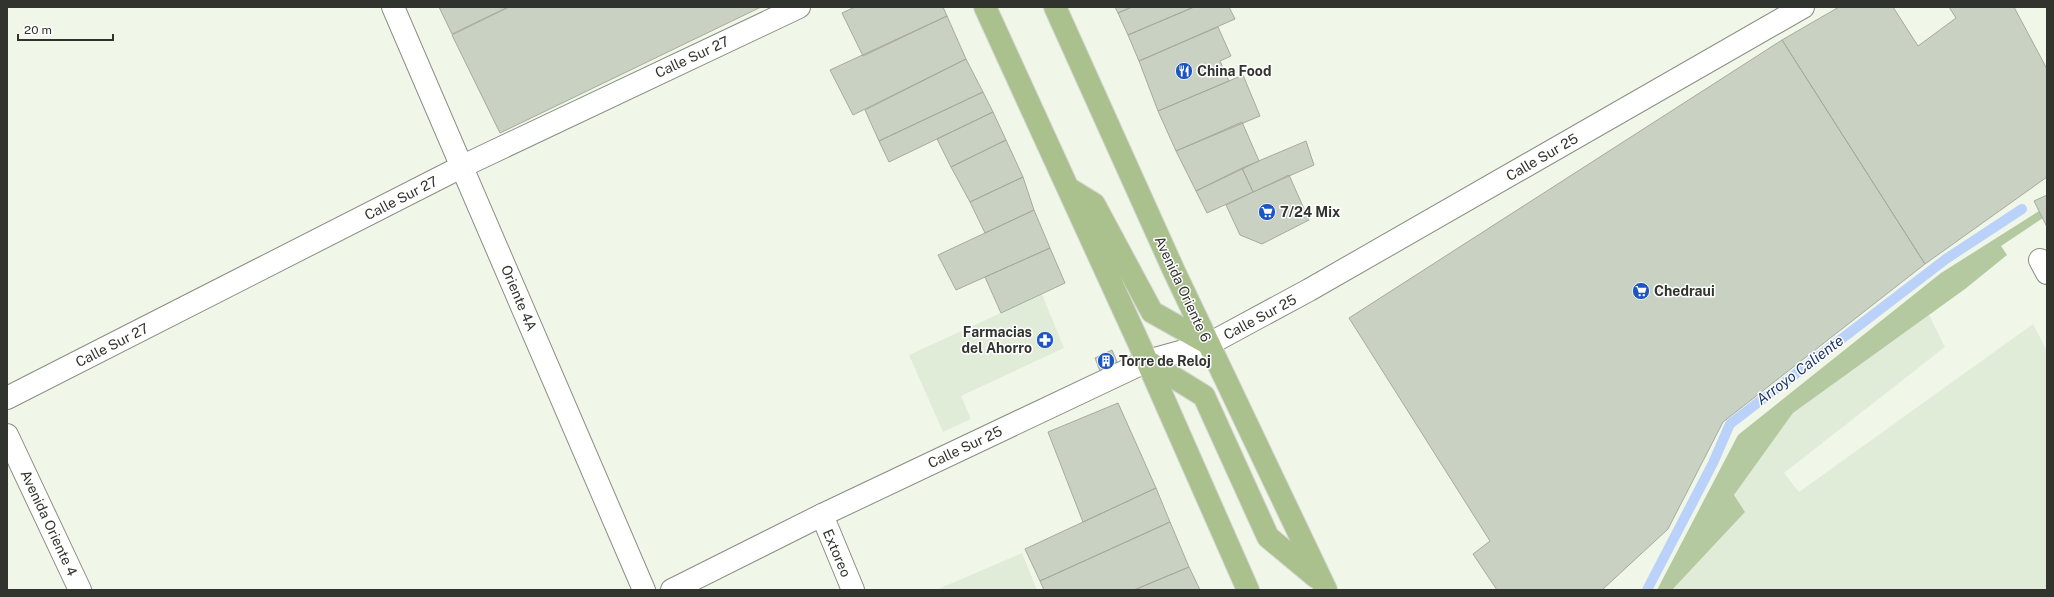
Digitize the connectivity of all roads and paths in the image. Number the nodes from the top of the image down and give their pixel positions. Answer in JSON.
{"nodes":[{"id":1,"x":393,"y":7,"type":"edge"},
{"id":2,"x":799,"y":7,"type":"edge"},
{"id":3,"x":985,"y":7,"type":"edge"},
{"id":4,"x":1055,"y":7,"type":"edge"},
{"id":5,"x":1803,"y":7,"type":"edge"},
{"id":6,"x":463,"y":166,"type":"junction"},
{"id":7,"x":1068,"y":188,"type":"junction"},
{"id":8,"x":1209,"y":344,"type":"junction"},
{"id":9,"x":1147,"y":361,"type":"junction"},
{"id":10,"x":7,"y":398,"type":"edge"},
{"id":11,"x":7,"y":435,"type":"edge"},
{"id":12,"x":822,"y":515,"type":"junction"},
{"id":13,"x":1324,"y":586,"type":"edge"},
{"id":14,"x":80,"y":590,"type":"edge"},
{"id":15,"x":644,"y":590,"type":"edge"},
{"id":16,"x":672,"y":590,"type":"edge"},
{"id":17,"x":853,"y":590,"type":"edge"},
{"id":18,"x":1248,"y":590,"type":"edge"}],
"edges":[{"from":1,"to":6,"type":"street","name":"Oriente 4A"},
{"from":2,"to":6,"type":"street","name":"Calle Sur 27"},
{"from":3,"to":7,"type":"main road"},
{"from":4,"to":8,"type":"main road","name":"Avenida Oriente 6"},
{"from":5,"to":8,"type":"street","name":"Calle Sur 25"},
{"from":6,"to":10,"type":"street","name":"Calle Sur 27"},
{"from":6,"to":15,"type":"street","name":"Oriente 4A"},
{"from":7,"to":8,"type":"main road"},
{"from":7,"to":9,"type":"main road"},
{"from":8,"to":9,"type":"street","name":"Calle Sur 25"},
{"from":8,"to":13,"type":"main road","name":"Avenida Oriente 6"},
{"from":9,"to":12,"type":"street","name":"Calle Sur 25"},
{"from":9,"to":13,"type":"main road"},
{"from":9,"to":18,"type":"main road"},
{"from":11,"to":14,"type":"street","name":"Avenida Oriente 4"},
{"from":12,"to":16,"type":"street","name":"Calle Sur 25"},
{"from":12,"to":17,"type":"street","name":"Extoreo"}]}
